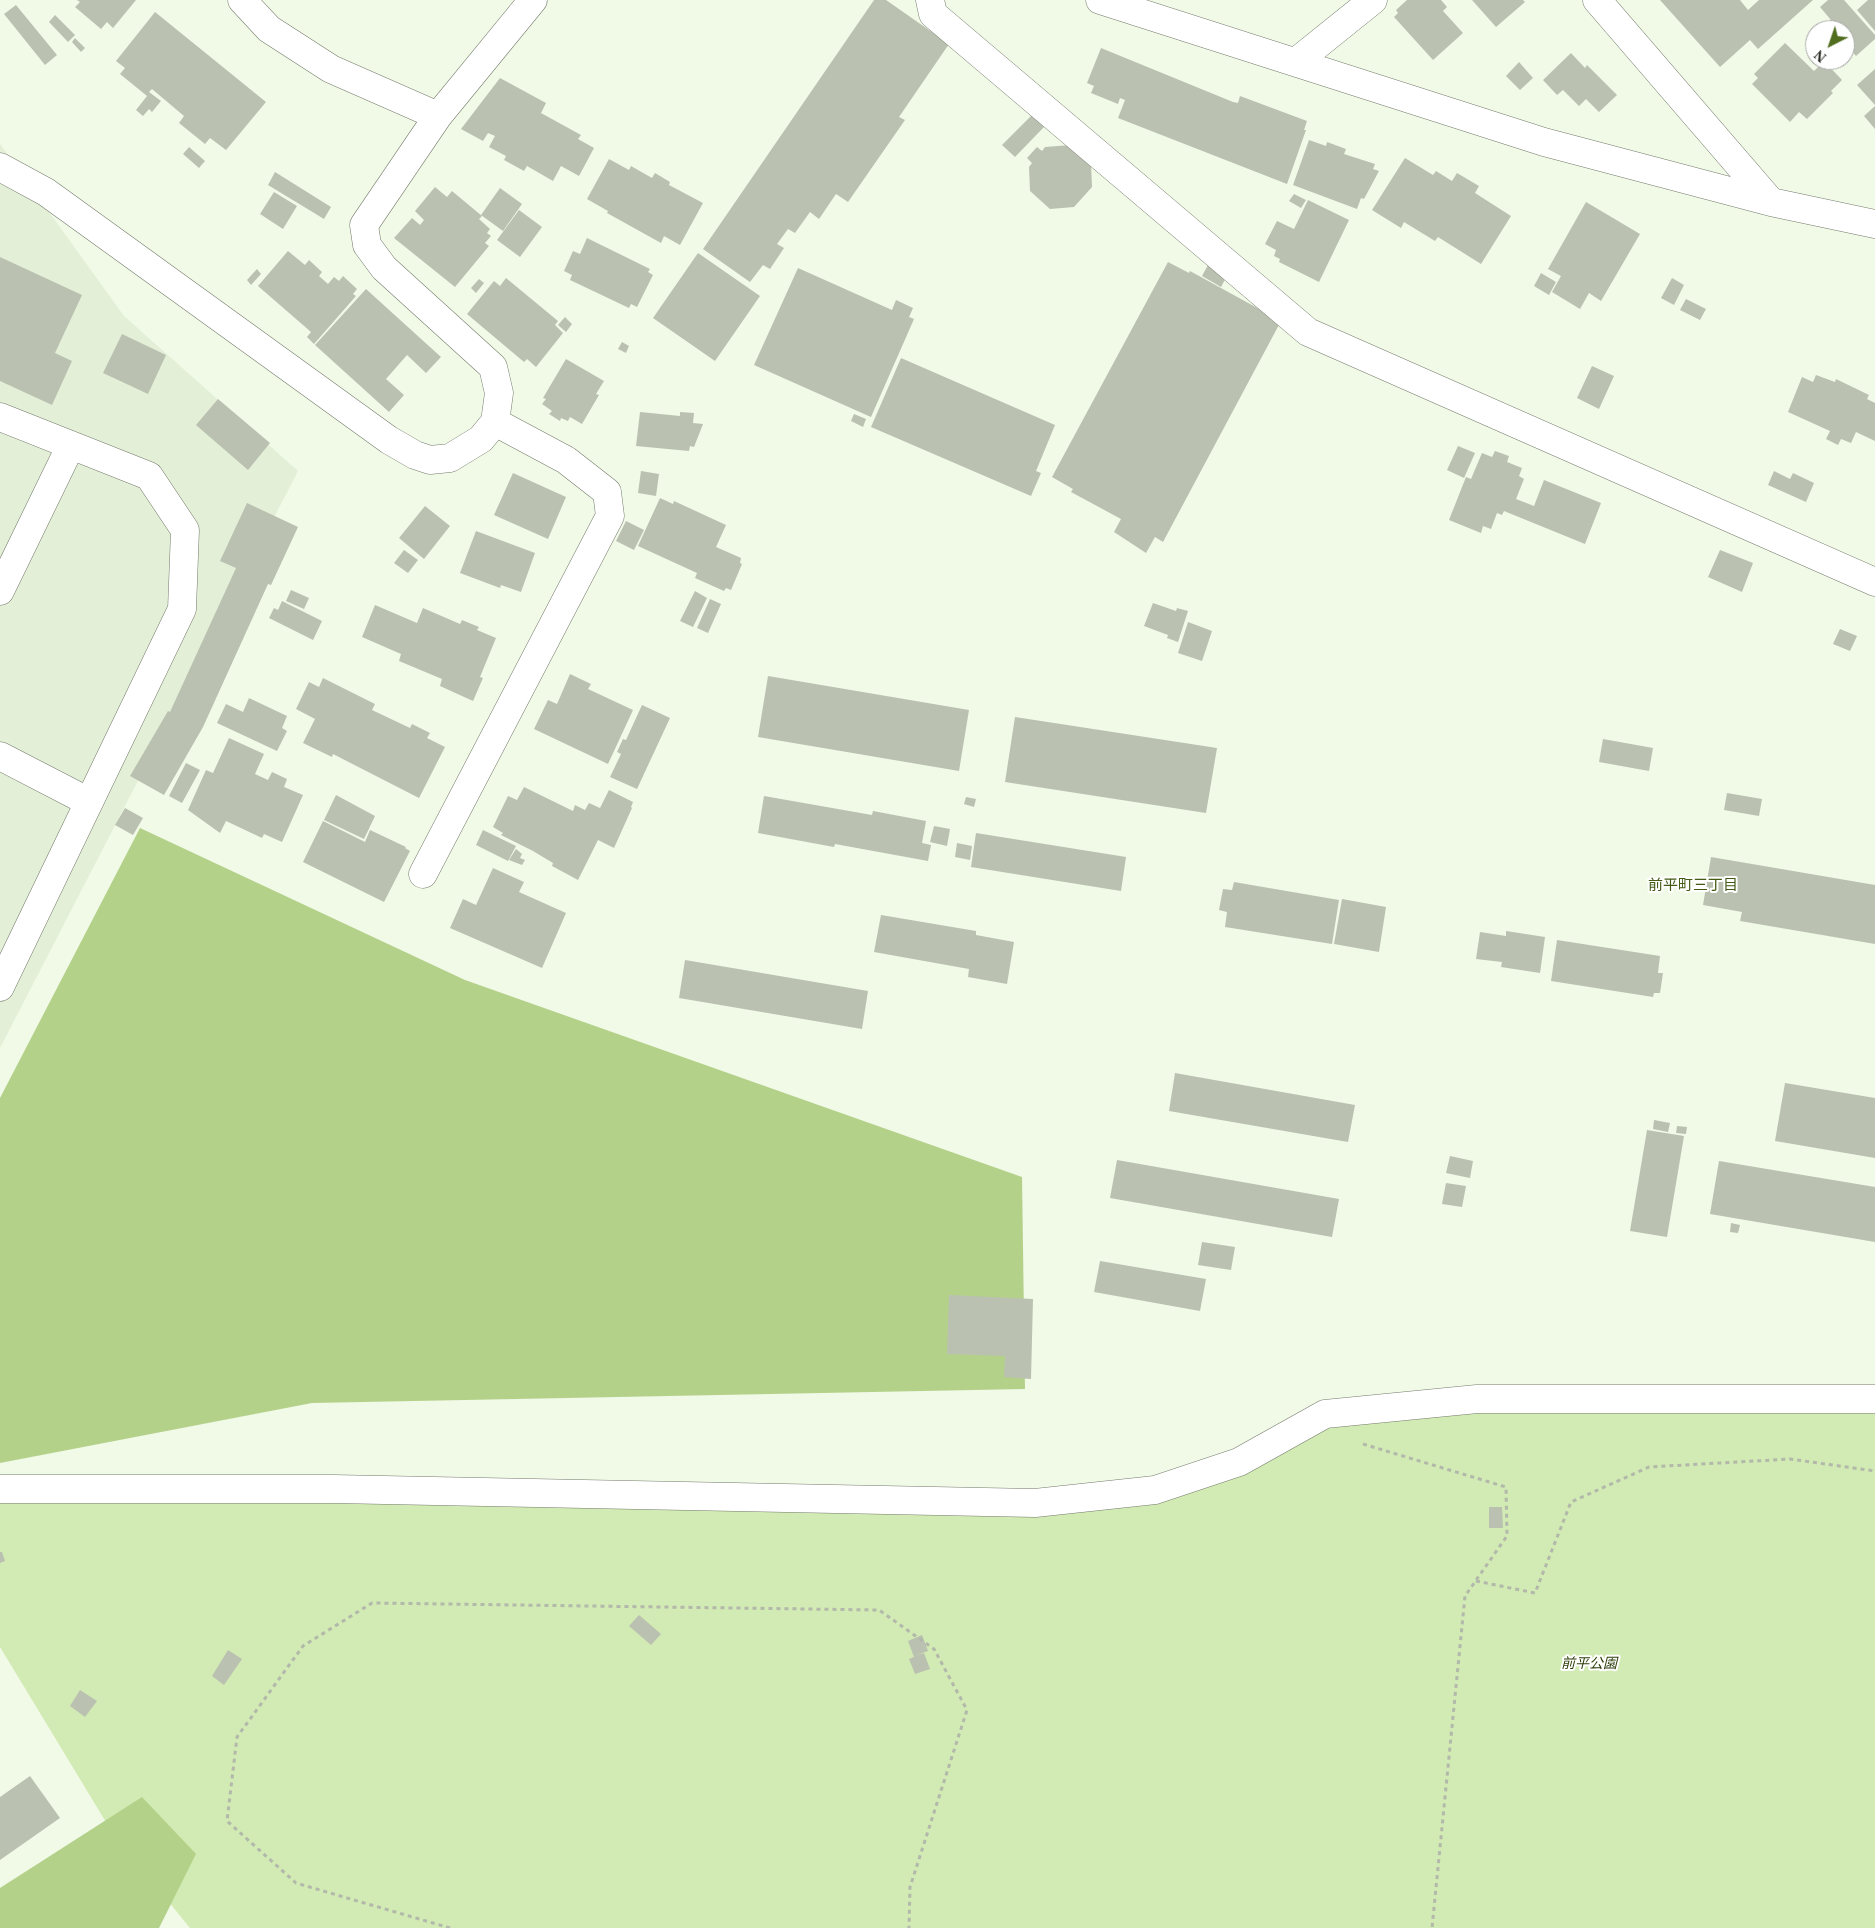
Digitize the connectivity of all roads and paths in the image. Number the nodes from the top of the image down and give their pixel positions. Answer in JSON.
{"nodes":[{"id":1,"x":242,"y":0,"type":"edge"},
{"id":2,"x":533,"y":0,"type":"edge"},
{"id":3,"x":930,"y":0,"type":"edge"},
{"id":4,"x":1100,"y":0,"type":"edge"},
{"id":5,"x":1373,"y":0,"type":"edge"},
{"id":6,"x":1597,"y":0,"type":"edge"},
{"id":7,"x":1296,"y":62,"type":"junction"},
{"id":8,"x":438,"y":116,"type":"junction"},
{"id":9,"x":0,"y":167,"type":"edge"},
{"id":10,"x":1771,"y":202,"type":"junction"},
{"id":11,"x":1875,"y":224,"type":"edge"},
{"id":12,"x":0,"y":417,"type":"edge"},
{"id":13,"x":496,"y":422,"type":"junction"},
{"id":14,"x":71,"y":445,"type":"junction"},
{"id":15,"x":1875,"y":582,"type":"edge"},
{"id":16,"x":0,"y":591,"type":"edge"},
{"id":17,"x":0,"y":756,"type":"edge"},
{"id":18,"x":90,"y":802,"type":"junction"},
{"id":19,"x":423,"y":874,"type":"dead end"},
{"id":20,"x":0,"y":987,"type":"edge"},
{"id":21,"x":1875,"y":1399,"type":"edge"},
{"id":22,"x":1358,"y":1443,"type":"dead end"},
{"id":23,"x":1875,"y":1471,"type":"edge"},
{"id":24,"x":0,"y":1489,"type":"edge"},
{"id":25,"x":1476,"y":1581,"type":"junction"},
{"id":26,"x":450,"y":1928,"type":"edge"},
{"id":27,"x":909,"y":1928,"type":"edge"},
{"id":28,"x":1432,"y":1928,"type":"edge"}],
"edges":[{"from":1,"to":8,"type":"street"},
{"from":2,"to":8,"type":"street"},
{"from":3,"to":15,"type":"street"},
{"from":4,"to":7,"type":"street"},
{"from":5,"to":7,"type":"street"},
{"from":6,"to":10,"type":"street"},
{"from":7,"to":10,"type":"street"},
{"from":8,"to":13,"type":"street"},
{"from":9,"to":13,"type":"street"},
{"from":10,"to":11,"type":"street"},
{"from":12,"to":14,"type":"street"},
{"from":13,"to":19,"type":"street"},
{"from":14,"to":16,"type":"street"},
{"from":14,"to":18,"type":"street"},
{"from":17,"to":18,"type":"street"},
{"from":18,"to":20,"type":"street"},
{"from":21,"to":24,"type":"street"},
{"from":22,"to":25,"type":"path"},
{"from":23,"to":25,"type":"path"},
{"from":25,"to":28,"type":"path"},
{"from":26,"to":27,"type":"path"}]}
